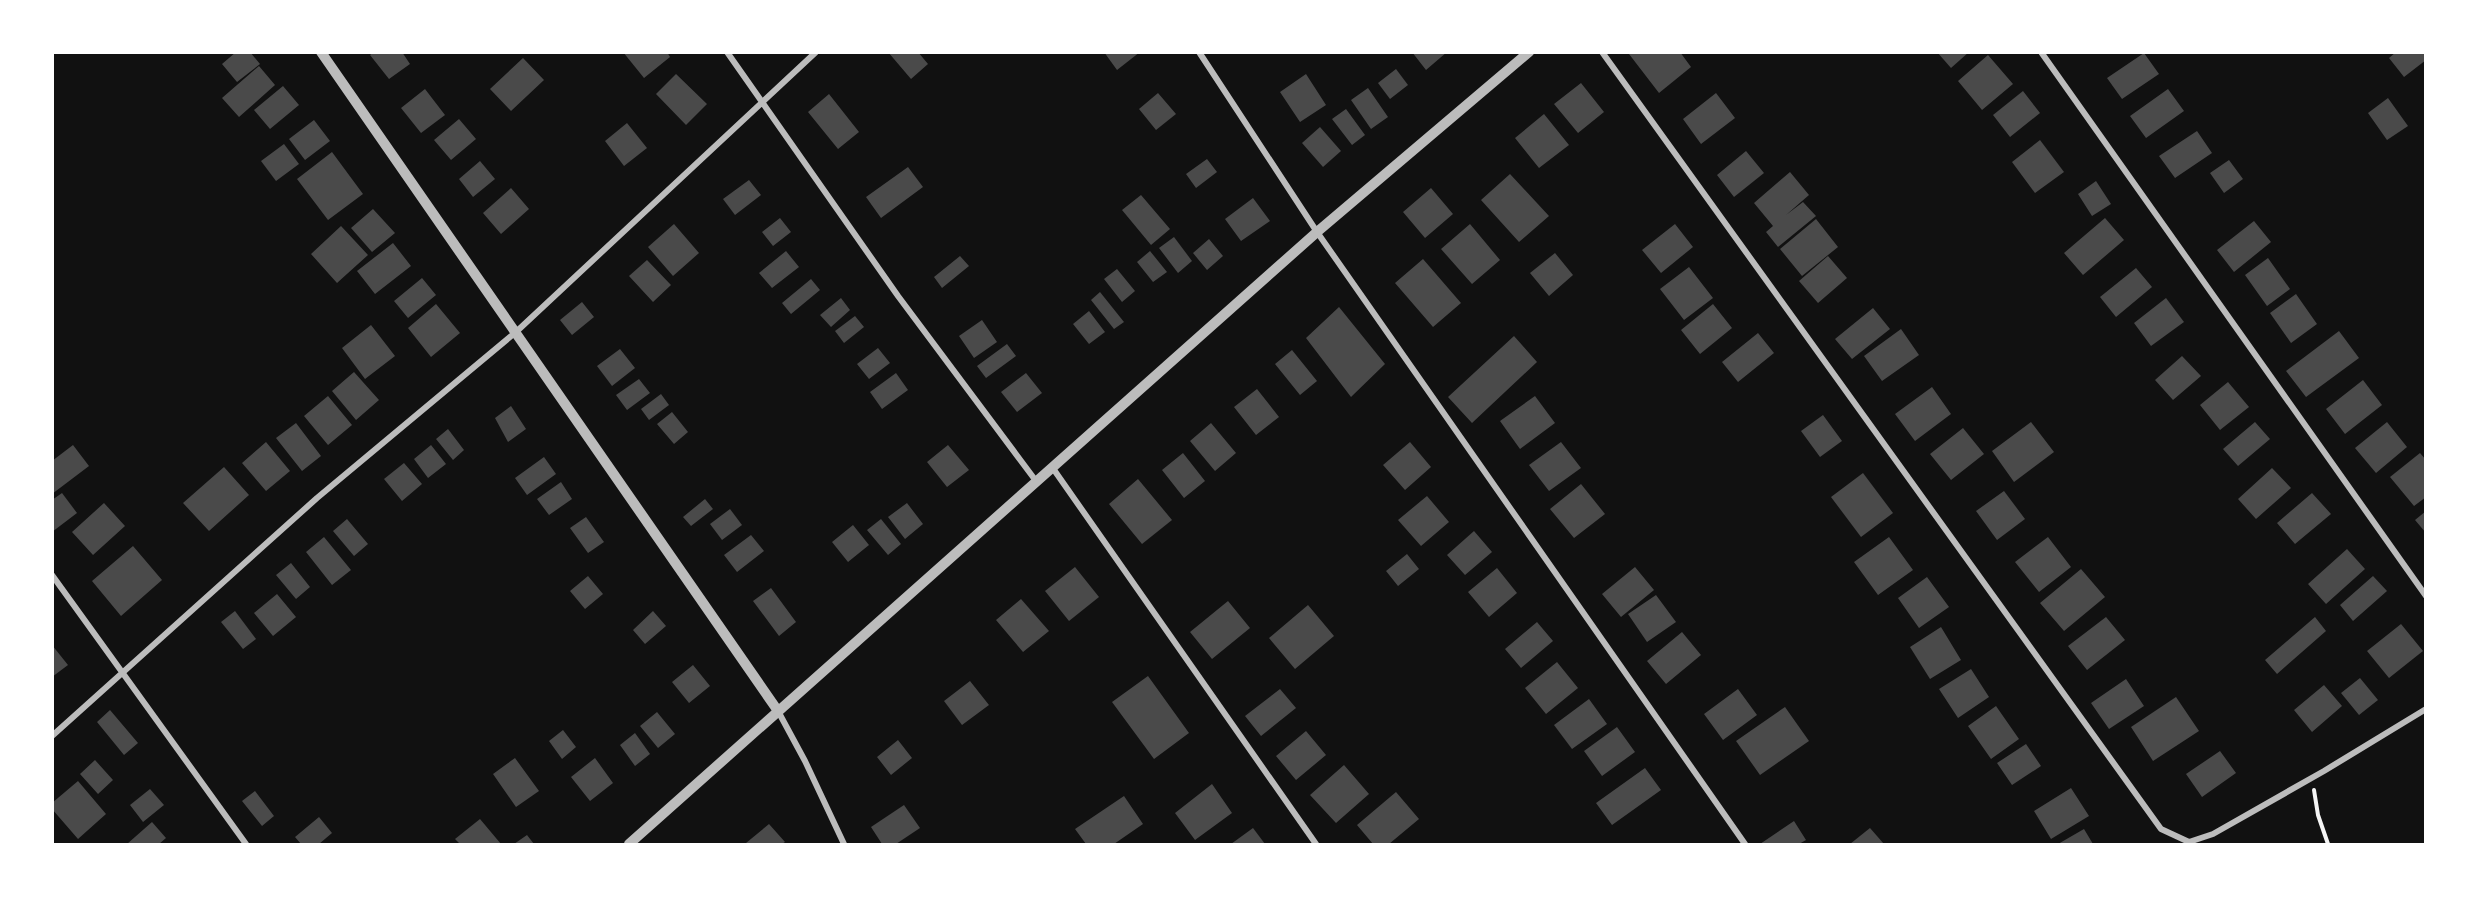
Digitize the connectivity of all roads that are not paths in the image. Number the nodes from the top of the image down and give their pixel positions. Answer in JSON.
{"nodes":[{"id":1,"x":321,"y":52,"type":"edge"},
{"id":2,"x":727,"y":52,"type":"edge"},
{"id":3,"x":816,"y":52,"type":"edge"},
{"id":4,"x":1199,"y":52,"type":"edge"},
{"id":5,"x":1529,"y":52,"type":"edge"},
{"id":6,"x":1602,"y":52,"type":"edge"},
{"id":7,"x":2041,"y":52,"type":"edge"},
{"id":8,"x":762,"y":102,"type":"junction"},
{"id":9,"x":1317,"y":232,"type":"junction"},
{"id":10,"x":516,"y":332,"type":"junction"},
{"id":11,"x":1051,"y":466,"type":"junction"},
{"id":12,"x":1036,"y":481,"type":"junction"},
{"id":13,"x":52,"y":575,"type":"edge"},
{"id":14,"x":2426,"y":596,"type":"edge"},
{"id":15,"x":122,"y":673,"type":"junction"},
{"id":16,"x":2426,"y":709,"type":"edge"},
{"id":17,"x":778,"y":711,"type":"junction"},
{"id":18,"x":52,"y":736,"type":"edge"},
{"id":19,"x":246,"y":844,"type":"edge"},
{"id":20,"x":629,"y":844,"type":"edge"},
{"id":21,"x":844,"y":844,"type":"edge"},
{"id":22,"x":1316,"y":844,"type":"edge"},
{"id":23,"x":1745,"y":844,"type":"edge"}],
"edges":[{"from":1,"to":10,"type":"street"},
{"from":2,"to":8,"type":"street"},
{"from":3,"to":8,"type":"street"},
{"from":4,"to":9,"type":"street"},
{"from":5,"to":9,"type":"street"},
{"from":6,"to":16,"type":"street"},
{"from":7,"to":14,"type":"street"},
{"from":8,"to":10,"type":"street"},
{"from":8,"to":12,"type":"street"},
{"from":9,"to":11,"type":"street"},
{"from":9,"to":23,"type":"street"},
{"from":10,"to":15,"type":"street"},
{"from":10,"to":17,"type":"street"},
{"from":11,"to":12,"type":"street"},
{"from":11,"to":22,"type":"street"},
{"from":12,"to":17,"type":"street"},
{"from":13,"to":15,"type":"street"},
{"from":15,"to":18,"type":"street"},
{"from":15,"to":19,"type":"street"},
{"from":17,"to":20,"type":"street"},
{"from":17,"to":21,"type":"street"}]}
